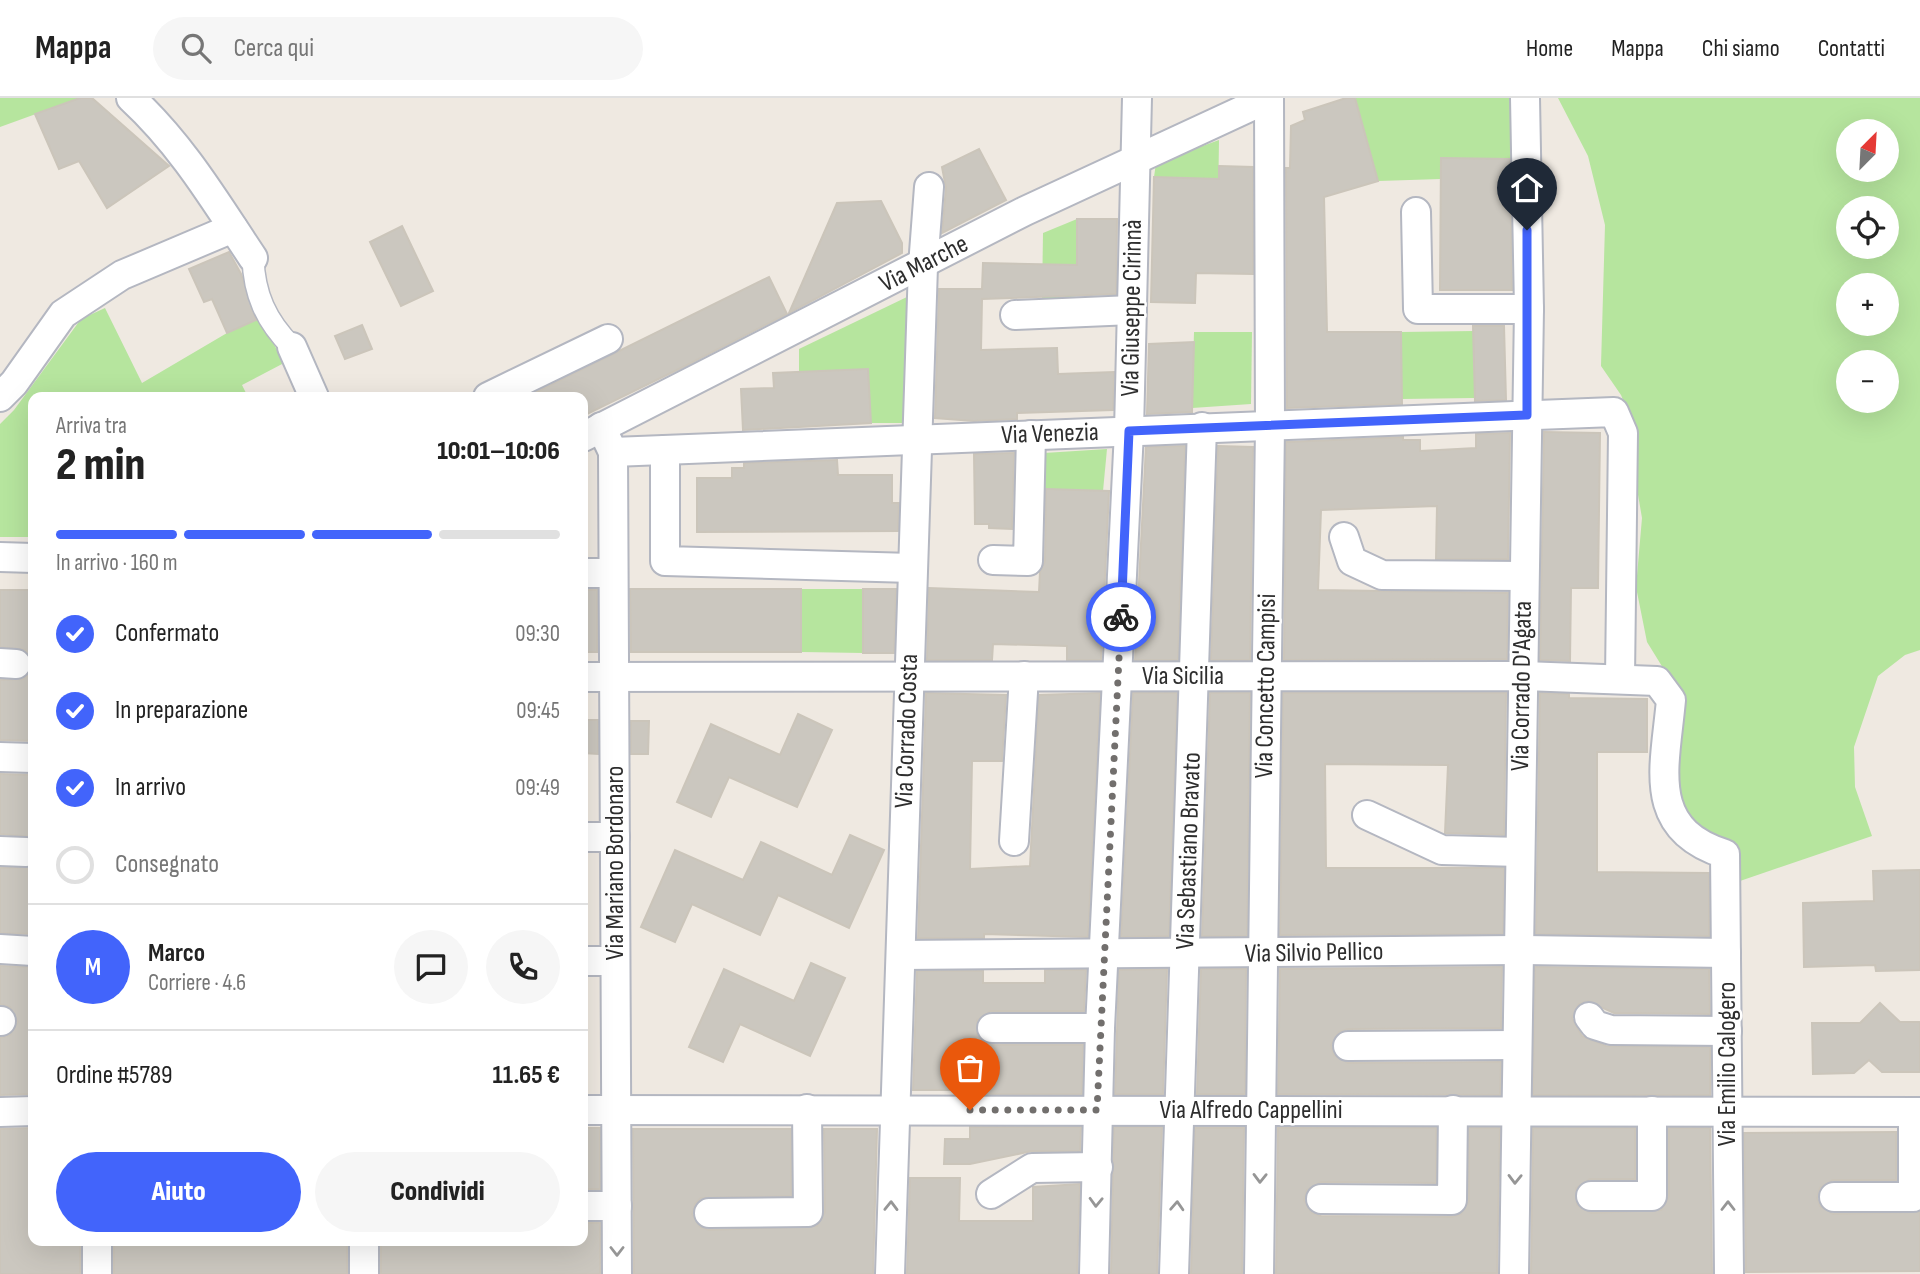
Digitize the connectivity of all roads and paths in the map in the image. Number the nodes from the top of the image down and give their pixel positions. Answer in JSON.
{"nodes":[{"id":1,"x":131,"y":98,"type":"edge"},
{"id":2,"x":1138,"y":98,"type":"edge"},
{"id":3,"x":1269,"y":98,"type":"edge"},
{"id":4,"x":1525,"y":98,"type":"edge"},
{"id":5,"x":1135,"y":161,"type":"junction"},
{"id":6,"x":929,"y":187,"type":"dead end"},
{"id":7,"x":1416,"y":212,"type":"dead end"},
{"id":8,"x":233,"y":228,"type":"junction"},
{"id":9,"x":253,"y":258,"type":"joint"},
{"id":10,"x":923,"y":266,"type":"junction"},
{"id":11,"x":1529,"y":309,"type":"junction"},
{"id":12,"x":1132,"y":310,"type":"junction"},
{"id":13,"x":1015,"y":315,"type":"dead end"},
{"id":14,"x":608,"y":339,"type":"dead end"},
{"id":15,"x":292,"y":347,"type":"joint"},
{"id":16,"x":312,"y":392,"type":"edge"},
{"id":17,"x":498,"y":392,"type":"edge"},
{"id":18,"x":0,"y":397,"type":"edge"},
{"id":19,"x":1527,"y":415,"type":"junction"},
{"id":20,"x":1269,"y":426,"type":"junction"},
{"id":21,"x":1202,"y":427,"type":"junction"},
{"id":22,"x":1129,"y":431,"type":"junction"},
{"id":23,"x":1031,"y":435,"type":"junction"},
{"id":24,"x":599,"y":439,"type":"edge"},
{"id":25,"x":917,"y":440,"type":"junction"},
{"id":26,"x":665,"y":450,"type":"junction"},
{"id":27,"x":1344,"y":537,"type":"dead end"},
{"id":28,"x":0,"y":558,"type":"edge"},
{"id":29,"x":28,"y":558,"type":"edge"},
{"id":30,"x":993,"y":560,"type":"dead end"},
{"id":31,"x":912,"y":568,"type":"junction"},
{"id":32,"x":588,"y":573,"type":"edge"},
{"id":33,"x":614,"y":573,"type":"junction"},
{"id":34,"x":1524,"y":576,"type":"junction"},
{"id":35,"x":909,"y":676,"type":"junction"},
{"id":36,"x":1024,"y":676,"type":"junction"},
{"id":37,"x":1119,"y":676,"type":"junction"},
{"id":38,"x":1195,"y":676,"type":"junction"},
{"id":39,"x":1522,"y":676,"type":"junction"},
{"id":40,"x":588,"y":677,"type":"edge"},
{"id":41,"x":614,"y":677,"type":"junction"},
{"id":42,"x":1266,"y":677,"type":"junction"},
{"id":43,"x":1620,"y":678,"type":"junction"},
{"id":44,"x":0,"y":757,"type":"edge"},
{"id":45,"x":28,"y":758,"type":"edge"},
{"id":46,"x":1367,"y":815,"type":"dead end"},
{"id":47,"x":588,"y":837,"type":"edge"},
{"id":48,"x":615,"y":837,"type":"junction"},
{"id":49,"x":1014,"y":841,"type":"dead end"},
{"id":50,"x":1520,"y":852,"type":"junction"},
{"id":51,"x":1725,"y":854,"type":"joint"},
{"id":52,"x":0,"y":949,"type":"edge"},
{"id":53,"x":1518,"y":950,"type":"junction"},
{"id":54,"x":28,"y":951,"type":"edge"},
{"id":55,"x":1727,"y":953,"type":"junction"},
{"id":56,"x":1106,"y":954,"type":"junction"},
{"id":57,"x":1186,"y":954,"type":"junction"},
{"id":58,"x":1262,"y":954,"type":"junction"},
{"id":59,"x":901,"y":955,"type":"junction"},
{"id":60,"x":588,"y":961,"type":"edge"},
{"id":61,"x":615,"y":961,"type":"junction"},
{"id":62,"x":1589,"y":1017,"type":"dead end"},
{"id":63,"x":992,"y":1028,"type":"dead end"},
{"id":64,"x":1100,"y":1028,"type":"junction"},
{"id":65,"x":1727,"y":1031,"type":"junction"},
{"id":66,"x":1517,"y":1045,"type":"junction"},
{"id":67,"x":1348,"y":1046,"type":"dead end"},
{"id":68,"x":588,"y":1110,"type":"edge"},
{"id":69,"x":615,"y":1110,"type":"junction"},
{"id":70,"x":807,"y":1110,"type":"junction"},
{"id":71,"x":893,"y":1110,"type":"junction"},
{"id":72,"x":1097,"y":1110,"type":"junction"},
{"id":73,"x":1182,"y":1110,"type":"junction"},
{"id":74,"x":1260,"y":1110,"type":"junction"},
{"id":75,"x":1453,"y":1110,"type":"junction"},
{"id":76,"x":28,"y":1111,"type":"edge"},
{"id":77,"x":1516,"y":1111,"type":"junction"},
{"id":78,"x":1652,"y":1111,"type":"junction"},
{"id":79,"x":1727,"y":1111,"type":"junction"},
{"id":80,"x":0,"y":1112,"type":"edge"},
{"id":81,"x":1917,"y":1112,"type":"edge"},
{"id":82,"x":1098,"y":1167,"type":"junction"},
{"id":83,"x":991,"y":1194,"type":"dead end"},
{"id":84,"x":1591,"y":1196,"type":"dead end"},
{"id":85,"x":1834,"y":1197,"type":"dead end"},
{"id":86,"x":1321,"y":1199,"type":"dead end"},
{"id":87,"x":588,"y":1206,"type":"edge"},
{"id":88,"x":617,"y":1206,"type":"junction"},
{"id":89,"x":709,"y":1213,"type":"dead end"},
{"id":90,"x":97,"y":1246,"type":"edge"},
{"id":91,"x":364,"y":1246,"type":"edge"},
{"id":92,"x":97,"y":1274,"type":"edge"},
{"id":93,"x":364,"y":1274,"type":"edge"},
{"id":94,"x":617,"y":1274,"type":"edge"},
{"id":95,"x":890,"y":1274,"type":"edge"},
{"id":96,"x":1094,"y":1274,"type":"edge"},
{"id":97,"x":1174,"y":1274,"type":"edge"},
{"id":98,"x":1259,"y":1274,"type":"edge"},
{"id":99,"x":1514,"y":1274,"type":"edge"},
{"id":100,"x":1729,"y":1274,"type":"edge"}],
"edges":[{"from":1,"to":8,"type":"street"},
{"from":2,"to":5,"type":"street","name":"Via Giuseppe Cirinnà"},
{"from":3,"to":5,"type":"street","name":"Via Marche"},
{"from":3,"to":20,"type":"street","name":"Via Concetto Campisi"},
{"from":4,"to":11,"type":"street","name":"Via Corrado D'Agata"},
{"from":5,"to":10,"type":"street","name":"Via Marche"},
{"from":5,"to":12,"type":"street","name":"Via Giuseppe Cirinnà"},
{"from":6,"to":10,"type":"street","name":"Via Corrado Costa"},
{"from":7,"to":11,"type":"street"},
{"from":8,"to":9,"type":"street"},
{"from":8,"to":18,"type":"street"},
{"from":9,"to":15,"type":"street"},
{"from":10,"to":24,"type":"street","name":"Via Marche"},
{"from":10,"to":25,"type":"street","name":"Via Corrado Costa"},
{"from":11,"to":19,"type":"street","name":"Via Corrado D'Agata"},
{"from":12,"to":13,"type":"street"},
{"from":12,"to":22,"type":"street","name":"Via Giuseppe Cirinnà"},
{"from":14,"to":17,"type":"street"},
{"from":15,"to":16,"type":"street"},
{"from":19,"to":20,"type":"street","name":"Via Venezia"},
{"from":19,"to":34,"type":"street","name":"Via Corrado D'Agata"},
{"from":19,"to":43,"type":"street","name":"Via Venezia"},
{"from":20,"to":21,"type":"street","name":"Via Venezia"},
{"from":20,"to":42,"type":"street","name":"Via Concetto Campisi"},
{"from":21,"to":22,"type":"street","name":"Via Venezia"},
{"from":21,"to":38,"type":"street","name":"Via Sebastiano Bravato"},
{"from":22,"to":23,"type":"street","name":"Via Venezia"},
{"from":22,"to":37,"type":"street","name":"Via Giuseppe Cirinnà"},
{"from":23,"to":25,"type":"street","name":"Via Venezia"},
{"from":23,"to":30,"type":"street"},
{"from":24,"to":26,"type":"street","name":"Via Venezia"},
{"from":24,"to":33,"type":"street","name":"Via Mariano Bordonaro"},
{"from":25,"to":26,"type":"street","name":"Via Venezia"},
{"from":25,"to":31,"type":"street","name":"Via Corrado Costa"},
{"from":26,"to":31,"type":"street"},
{"from":27,"to":34,"type":"street"},
{"from":28,"to":29,"type":"street"},
{"from":31,"to":35,"type":"street","name":"Via Corrado Costa"},
{"from":32,"to":33,"type":"street"},
{"from":33,"to":41,"type":"street","name":"Via Mariano Bordonaro"},
{"from":34,"to":39,"type":"street","name":"Via Corrado D'Agata"},
{"from":35,"to":36,"type":"street","name":"Via Sicilia"},
{"from":35,"to":41,"type":"street","name":"Via Sicilia"},
{"from":35,"to":59,"type":"street","name":"Via Corrado Costa"},
{"from":36,"to":37,"type":"street","name":"Via Sicilia"},
{"from":36,"to":49,"type":"street"},
{"from":37,"to":38,"type":"street","name":"Via Sicilia"},
{"from":37,"to":56,"type":"street","name":"Via Giuseppe Cirinnà"},
{"from":38,"to":42,"type":"street","name":"Via Sicilia"},
{"from":38,"to":57,"type":"street","name":"Via Sebastiano Bravato"},
{"from":39,"to":42,"type":"street","name":"Via Sicilia"},
{"from":39,"to":43,"type":"street","name":"Via Sicilia"},
{"from":39,"to":50,"type":"street","name":"Via Corrado D'Agata"},
{"from":40,"to":41,"type":"street","name":"Via Sicilia"},
{"from":41,"to":48,"type":"street","name":"Via Mariano Bordonaro"},
{"from":42,"to":58,"type":"street","name":"Via Concetto Campisi"},
{"from":43,"to":51,"type":"street","name":"Via Sicilia"},
{"from":44,"to":45,"type":"street"},
{"from":46,"to":50,"type":"street"},
{"from":47,"to":48,"type":"street"},
{"from":48,"to":61,"type":"street","name":"Via Mariano Bordonaro"},
{"from":50,"to":53,"type":"street","name":"Via Corrado D'Agata"},
{"from":51,"to":55,"type":"street","name":"Via Emilio Calogero"},
{"from":52,"to":54,"type":"street"},
{"from":53,"to":55,"type":"street","name":"Via Silvio Pellico"},
{"from":53,"to":58,"type":"street","name":"Via Silvio Pellico"},
{"from":53,"to":66,"type":"street","name":"Via Corrado D'Agata"},
{"from":55,"to":65,"type":"street","name":"Via Emilio Calogero"},
{"from":56,"to":57,"type":"street","name":"Via Silvio Pellico"},
{"from":56,"to":59,"type":"street","name":"Via Silvio Pellico"},
{"from":56,"to":64,"type":"street","name":"Via Giuseppe Cirinnà"},
{"from":57,"to":58,"type":"street","name":"Via Silvio Pellico"},
{"from":57,"to":73,"type":"street","name":"Via Sebastiano Bravato"},
{"from":58,"to":74,"type":"street","name":"Via Concetto Campisi"},
{"from":59,"to":71,"type":"street","name":"Via Corrado Costa"},
{"from":60,"to":61,"type":"street"},
{"from":61,"to":69,"type":"street","name":"Via Mariano Bordonaro"},
{"from":62,"to":65,"type":"street"},
{"from":63,"to":64,"type":"street"},
{"from":64,"to":72,"type":"street","name":"Via Giuseppe Cirinnà"},
{"from":65,"to":79,"type":"street","name":"Via Emilio Calogero"},
{"from":66,"to":67,"type":"street"},
{"from":66,"to":77,"type":"street","name":"Via Corrado D'Agata"},
{"from":68,"to":69,"type":"street","name":"Via Alfredo Cappellini"},
{"from":69,"to":70,"type":"street","name":"Via Alfredo Cappellini"},
{"from":69,"to":88,"type":"street","name":"Via Mariano Bordonaro"},
{"from":70,"to":71,"type":"street","name":"Via Alfredo Cappellini"},
{"from":70,"to":89,"type":"street"},
{"from":71,"to":72,"type":"street","name":"Via Alfredo Cappellini"},
{"from":95,"to":71,"type":"street","name":"Via Corrado Costa","one_way":true},
{"from":72,"to":73,"type":"street","name":"Via Alfredo Cappellini"},
{"from":72,"to":82,"type":"street","name":"Via Giuseppe Cirinnà"},
{"from":73,"to":74,"type":"street","name":"Via Alfredo Cappellini"},
{"from":97,"to":73,"type":"street","name":"Via Sebastiano Bravato","one_way":true},
{"from":74,"to":75,"type":"street","name":"Via Alfredo Cappellini"},
{"from":74,"to":98,"type":"street","name":"Via Concetto Campisi","one_way":true},
{"from":75,"to":77,"type":"street","name":"Via Alfredo Cappellini"},
{"from":75,"to":86,"type":"street"},
{"from":76,"to":80,"type":"street"},
{"from":77,"to":78,"type":"street","name":"Via Alfredo Cappellini"},
{"from":77,"to":99,"type":"street","name":"Via Corrado D'Agata","one_way":true},
{"from":78,"to":79,"type":"street","name":"Via Alfredo Cappellini"},
{"from":78,"to":84,"type":"street"},
{"from":79,"to":81,"type":"street","name":"Via Alfredo Cappellini"},
{"from":100,"to":79,"type":"street","name":"Via Emilio Calogero","one_way":true},
{"from":81,"to":85,"type":"street"},
{"from":82,"to":83,"type":"street"},
{"from":82,"to":96,"type":"street","name":"Via Giuseppe Cirinnà","one_way":true},
{"from":87,"to":88,"type":"street"},
{"from":88,"to":94,"type":"street","name":"Via Mariano Bordonaro","one_way":true},
{"from":90,"to":92,"type":"street"},
{"from":91,"to":93,"type":"street"}]}
